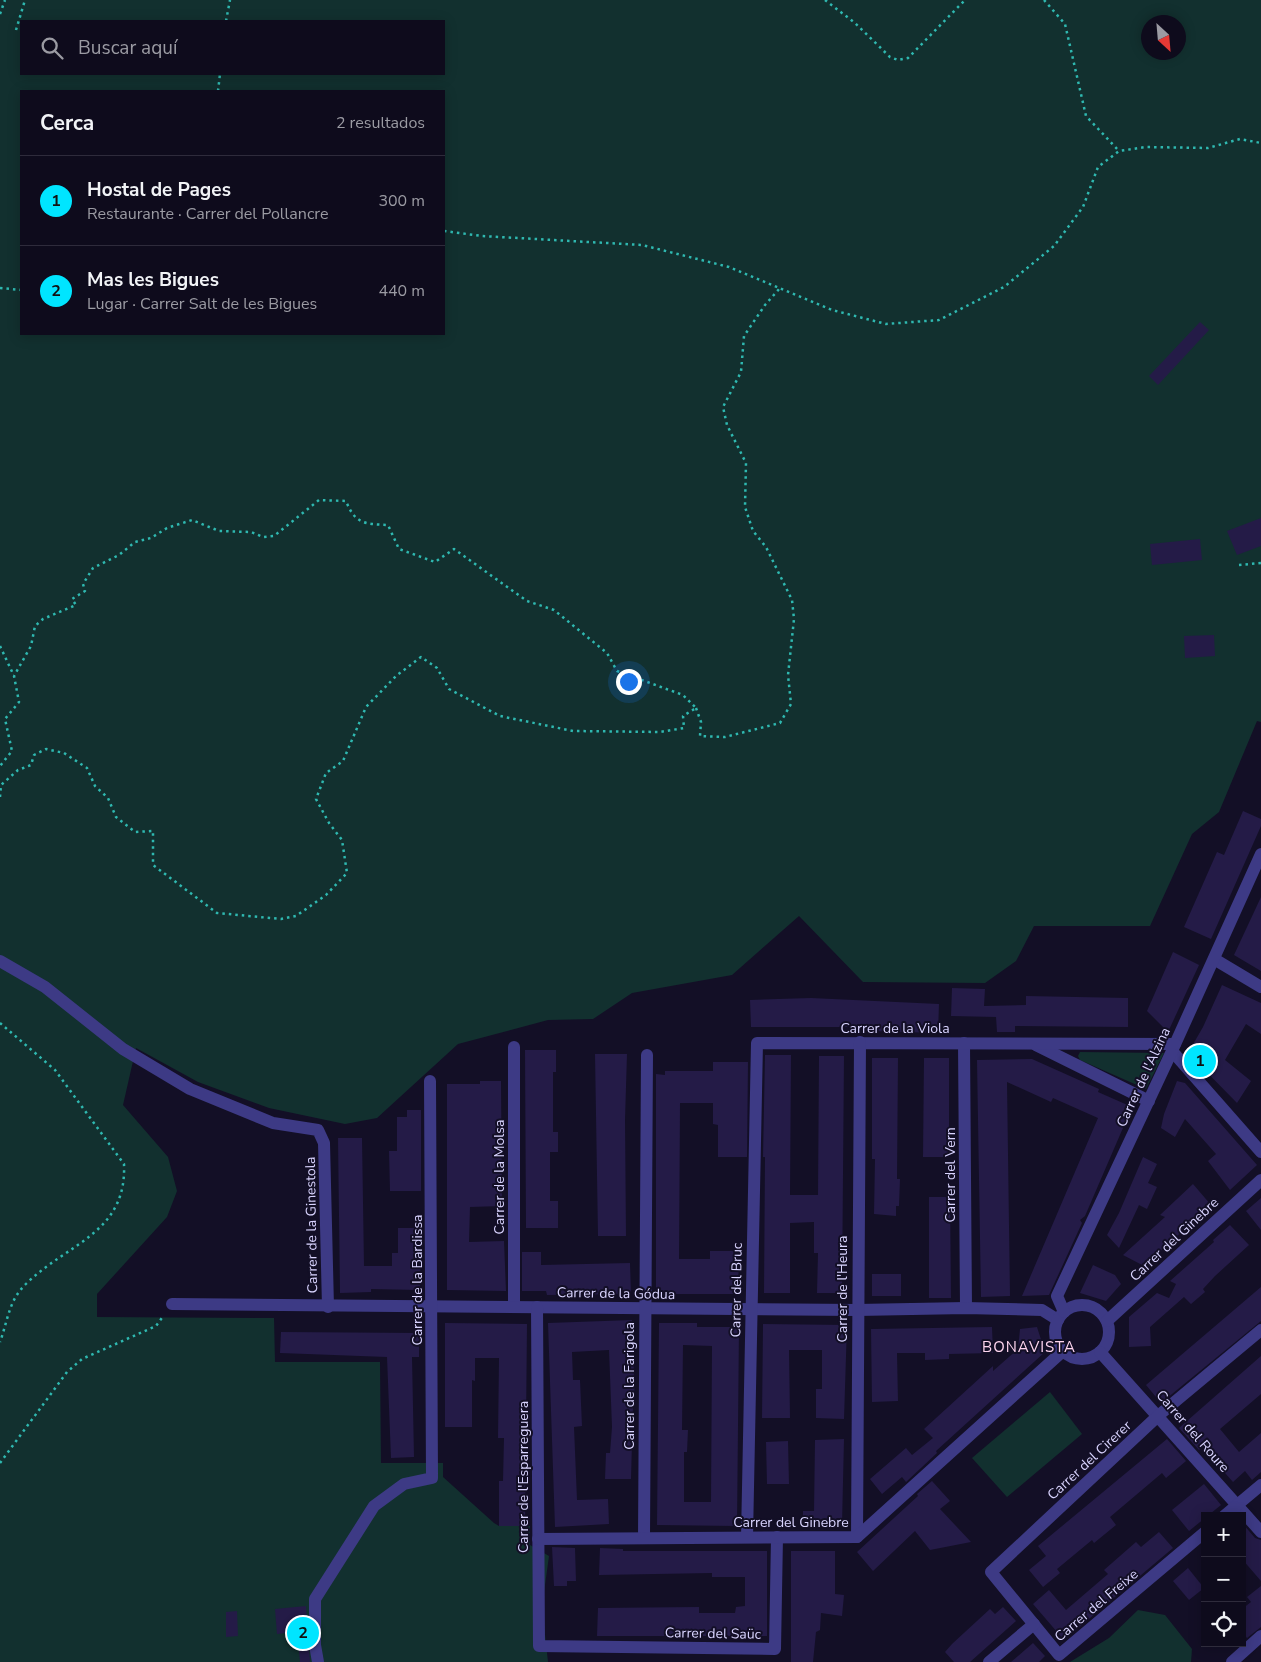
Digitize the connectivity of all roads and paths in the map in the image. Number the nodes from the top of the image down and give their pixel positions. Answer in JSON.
{"nodes":[{"id":1,"x":5,"y":0,"type":"edge"},
{"id":2,"x":25,"y":0,"type":"edge"},
{"id":3,"x":230,"y":0,"type":"edge"},
{"id":4,"x":825,"y":0,"type":"edge"},
{"id":5,"x":965,"y":0,"type":"edge"},
{"id":6,"x":1044,"y":0,"type":"edge"},
{"id":7,"x":0,"y":14,"type":"edge"},
{"id":8,"x":226,"y":20,"type":"edge"},
{"id":9,"x":16,"y":30,"type":"dead end"},
{"id":10,"x":220,"y":75,"type":"edge"},
{"id":11,"x":218,"y":90,"type":"edge"},
{"id":12,"x":1261,"y":144,"type":"edge"},
{"id":13,"x":1119,"y":151,"type":"junction"},
{"id":14,"x":445,"y":230,"type":"edge"},
{"id":15,"x":0,"y":288,"type":"edge"},
{"id":16,"x":780,"y":288,"type":"junction"},
{"id":17,"x":20,"y":290,"type":"edge"},
{"id":18,"x":1261,"y":562,"type":"edge"},
{"id":19,"x":1239,"y":565,"type":"dead end"},
{"id":20,"x":0,"y":646,"type":"edge"},
{"id":21,"x":14,"y":676,"type":"junction"},
{"id":22,"x":696,"y":708,"type":"junction"},
{"id":23,"x":0,"y":766,"type":"edge"},
{"id":24,"x":0,"y":797,"type":"edge"},
{"id":25,"x":1261,"y":854,"type":"edge"},
{"id":26,"x":1214,"y":959,"type":"junction"},
{"id":27,"x":0,"y":961,"type":"edge"},
{"id":28,"x":1261,"y":987,"type":"edge"},
{"id":29,"x":0,"y":1022,"type":"edge"},
{"id":30,"x":860,"y":1042,"type":"junction"},
{"id":31,"x":757,"y":1043,"type":"joint"},
{"id":32,"x":964,"y":1043,"type":"junction"},
{"id":33,"x":1034,"y":1044,"type":"junction"},
{"id":34,"x":514,"y":1047,"type":"dead end"},
{"id":35,"x":1174,"y":1047,"type":"junction"},
{"id":36,"x":647,"y":1055,"type":"dead end"},
{"id":37,"x":430,"y":1082,"type":"dead end"},
{"id":38,"x":1149,"y":1101,"type":"junction"},
{"id":39,"x":1261,"y":1152,"type":"edge"},
{"id":40,"x":1261,"y":1180,"type":"edge"},
{"id":41,"x":172,"y":1304,"type":"joint"},
{"id":42,"x":328,"y":1307,"type":"junction"},
{"id":43,"x":514,"y":1307,"type":"junction"},
{"id":44,"x":537,"y":1307,"type":"junction"},
{"id":45,"x":432,"y":1308,"type":"junction"},
{"id":46,"x":644,"y":1308,"type":"junction"},
{"id":47,"x":966,"y":1308,"type":"junction"},
{"id":48,"x":751,"y":1309,"type":"junction"},
{"id":49,"x":856,"y":1310,"type":"junction"},
{"id":50,"x":1061,"y":1316,"type":"junction"},
{"id":51,"x":1107,"y":1321,"type":"junction"},
{"id":52,"x":1261,"y":1330,"type":"edge"},
{"id":53,"x":0,"y":1342,"type":"edge"},
{"id":54,"x":1062,"y":1351,"type":"junction"},
{"id":55,"x":1100,"y":1352,"type":"junction"},
{"id":56,"x":1159,"y":1415,"type":"junction"},
{"id":57,"x":0,"y":1463,"type":"edge"},
{"id":58,"x":1261,"y":1485,"type":"edge"},
{"id":59,"x":1237,"y":1505,"type":"junction"},
{"id":60,"x":1229,"y":1512,"type":"edge"},
{"id":61,"x":1261,"y":1532,"type":"edge"},
{"id":62,"x":1201,"y":1535,"type":"edge"},
{"id":63,"x":857,"y":1536,"type":"junction"},
{"id":64,"x":777,"y":1537,"type":"junction"},
{"id":65,"x":644,"y":1538,"type":"junction"},
{"id":66,"x":747,"y":1538,"type":"junction"},
{"id":67,"x":538,"y":1539,"type":"junction"},
{"id":68,"x":1034,"y":1624,"type":"junction"},
{"id":69,"x":1261,"y":1636,"type":"edge"},
{"id":70,"x":539,"y":1646,"type":"joint"},
{"id":71,"x":318,"y":1662,"type":"edge"},
{"id":72,"x":989,"y":1662,"type":"edge"},
{"id":73,"x":1232,"y":1662,"type":"edge"}],
"edges":[{"from":1,"to":7,"type":"path"},
{"from":2,"to":9,"type":"path"},
{"from":3,"to":8,"type":"path"},
{"from":4,"to":5,"type":"path"},
{"from":6,"to":13,"type":"path"},
{"from":10,"to":11,"type":"path"},
{"from":12,"to":13,"type":"path"},
{"from":13,"to":16,"type":"path"},
{"from":14,"to":16,"type":"path"},
{"from":15,"to":17,"type":"path"},
{"from":16,"to":22,"type":"path"},
{"from":18,"to":19,"type":"path"},
{"from":20,"to":21,"type":"path"},
{"from":21,"to":22,"type":"path"},
{"from":21,"to":23,"type":"path"},
{"from":22,"to":24,"type":"path"},
{"from":25,"to":26,"type":"street","name":"Carrer de l'Alzina"},
{"from":26,"to":28,"type":"street"},
{"from":26,"to":35,"type":"street","name":"Carrer de l'Alzina"},
{"from":27,"to":42,"type":"street","name":"Carrer de la Ginestola"},
{"from":29,"to":53,"type":"path"},
{"from":30,"to":31,"type":"street","name":"Carrer de la Viola"},
{"from":30,"to":32,"type":"street","name":"Carrer de la Viola"},
{"from":30,"to":49,"type":"street","name":"Carrer de l'Heura"},
{"from":31,"to":48,"type":"street","name":"Carrer del Bruc"},
{"from":32,"to":33,"type":"street","name":"Carrer de la Viola"},
{"from":32,"to":47,"type":"street","name":"Carrer del Vern"},
{"from":33,"to":35,"type":"street","name":"Carrer de la Viola"},
{"from":33,"to":38,"type":"street","name":"Carrer de la Viola"},
{"from":34,"to":43,"type":"street","name":"Carrer de la Molsa"},
{"from":35,"to":38,"type":"street","name":"Carrer de l'Alzina"},
{"from":35,"to":39,"type":"street"},
{"from":36,"to":46,"type":"street","name":"Carrer de la Farigola"},
{"from":37,"to":45,"type":"street","name":"Carrer de la Bardissa"},
{"from":38,"to":50,"type":"street","name":"Carrer de l'Alzina"},
{"from":40,"to":51,"type":"street","name":"Carrer del Ginebre"},
{"from":41,"to":42,"type":"street","name":"Carrer de la Gódua"},
{"from":41,"to":57,"type":"path"},
{"from":42,"to":45,"type":"street","name":"Carrer de la Gódua"},
{"from":43,"to":44,"type":"street","name":"Carrer de la Gódua"},
{"from":43,"to":45,"type":"street","name":"Carrer de la Gódua"},
{"from":44,"to":46,"type":"street","name":"Carrer de la Gódua"},
{"from":44,"to":67,"type":"street","name":"Carrer de l'Esparreguera"},
{"from":45,"to":71,"type":"street","name":"Carrer de la Bardissa"},
{"from":46,"to":48,"type":"street","name":"Carrer de la Gódua"},
{"from":46,"to":65,"type":"street","name":"Carrer de la Farigola"},
{"from":47,"to":49,"type":"street","name":"Carrer de la Gódua"},
{"from":47,"to":50,"type":"street","name":"Carrer de la Gódua"},
{"from":48,"to":49,"type":"street","name":"Carrer de la Gódua"},
{"from":48,"to":66,"type":"street","name":"Carrer del Bruc"},
{"from":49,"to":63,"type":"street","name":"Carrer de l'Heura"},
{"from":50,"to":51,"type":"street"},
{"from":50,"to":54,"type":"street"},
{"from":51,"to":55,"type":"street"},
{"from":52,"to":56,"type":"street","name":"Carrer del Cirerer"},
{"from":54,"to":55,"type":"street"},
{"from":54,"to":63,"type":"street","name":"Carrer del Ginebre"},
{"from":55,"to":56,"type":"street","name":"Carrer del Roure"},
{"from":56,"to":59,"type":"street","name":"Carrer del Roure"},
{"from":56,"to":68,"type":"street","name":"Carrer del Cirerer"},
{"from":58,"to":59,"type":"street"},
{"from":59,"to":60,"type":"street"},
{"from":59,"to":61,"type":"street","name":"Carrer del Roure"},
{"from":62,"to":68,"type":"street","name":"Carrer del Freixe"},
{"from":63,"to":64,"type":"street","name":"Carrer del Ginebre"},
{"from":64,"to":66,"type":"street","name":"Carrer del Ginebre"},
{"from":64,"to":70,"type":"street","name":"Carrer del Saüc"},
{"from":65,"to":66,"type":"street","name":"Carrer del Ginebre"},
{"from":65,"to":67,"type":"street","name":"Carrer del Ginebre"},
{"from":67,"to":70,"type":"street","name":"Carrer de l'Esparreguera"},
{"from":68,"to":72,"type":"street","name":"Carrer del Freixe"},
{"from":69,"to":73,"type":"street"}]}
